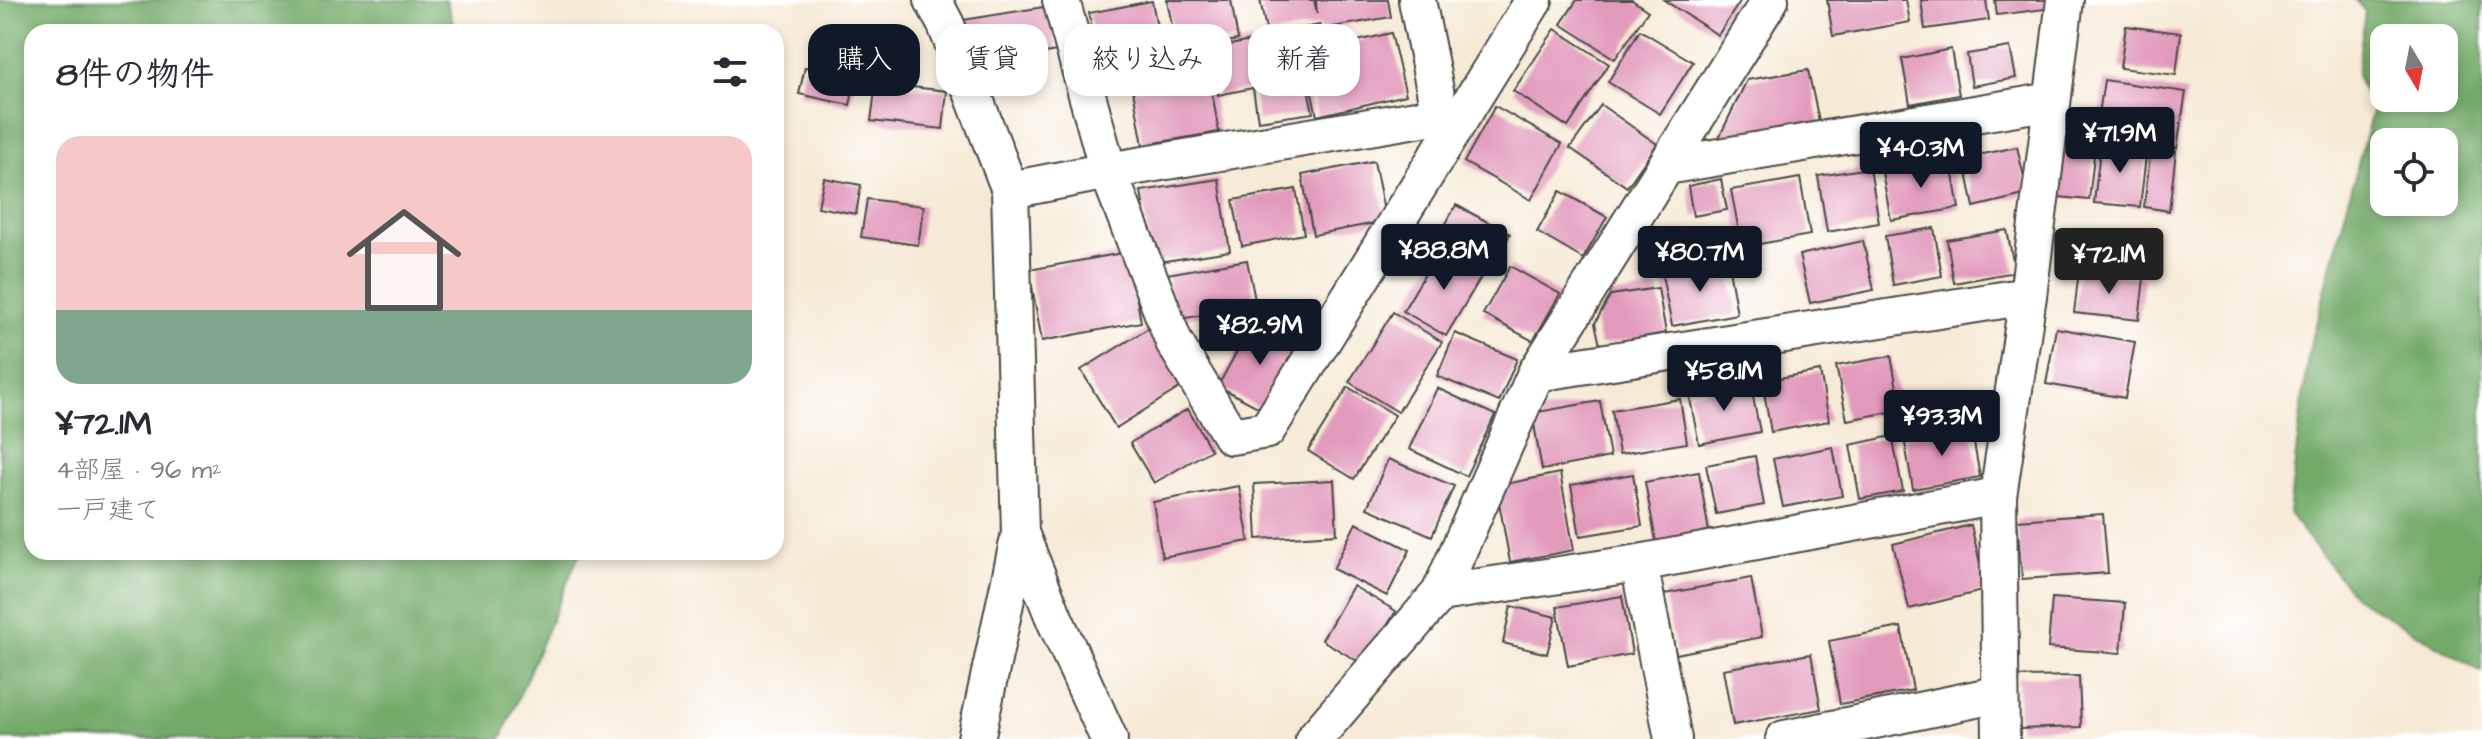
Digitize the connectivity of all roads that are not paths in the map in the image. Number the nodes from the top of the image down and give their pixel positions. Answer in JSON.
{"nodes":[{"id":1,"x":933,"y":0,"type":"edge"},
{"id":2,"x":1061,"y":0,"type":"edge"},
{"id":3,"x":1417,"y":0,"type":"edge"},
{"id":4,"x":1534,"y":0,"type":"edge"},
{"id":5,"x":1770,"y":0,"type":"edge"},
{"id":6,"x":2065,"y":0,"type":"edge"},
{"id":7,"x":2052,"y":101,"type":"junction"},
{"id":8,"x":1448,"y":121,"type":"junction"},
{"id":9,"x":1666,"y":166,"type":"junction"},
{"id":10,"x":1108,"y":171,"type":"junction"},
{"id":11,"x":1010,"y":190,"type":"junction"},
{"id":12,"x":2028,"y":296,"type":"junction"},
{"id":13,"x":1536,"y":373,"type":"junction"},
{"id":14,"x":1998,"y":496,"type":"junction"},
{"id":15,"x":1020,"y":533,"type":"junction"},
{"id":16,"x":1639,"y":563,"type":"junction"},
{"id":17,"x":1440,"y":593,"type":"junction"},
{"id":18,"x":2000,"y":694,"type":"junction"},
{"id":19,"x":976,"y":739,"type":"edge"},
{"id":20,"x":1109,"y":739,"type":"edge"},
{"id":21,"x":1314,"y":739,"type":"edge"},
{"id":22,"x":1673,"y":739,"type":"edge"},
{"id":23,"x":1784,"y":739,"type":"edge"},
{"id":24,"x":2001,"y":739,"type":"edge"}],
"edges":[{"from":1,"to":11,"type":"street"},
{"from":2,"to":10,"type":"street"},
{"from":3,"to":8,"type":"street"},
{"from":4,"to":8,"type":"street"},
{"from":5,"to":9,"type":"street"},
{"from":6,"to":7,"type":"street"},
{"from":7,"to":9,"type":"street"},
{"from":7,"to":12,"type":"street"},
{"from":8,"to":10,"type":"street"},
{"from":8,"to":10,"type":"street"},
{"from":9,"to":13,"type":"street"},
{"from":10,"to":11,"type":"street"},
{"from":11,"to":15,"type":"street"},
{"from":12,"to":13,"type":"street"},
{"from":12,"to":14,"type":"street"},
{"from":13,"to":17,"type":"street"},
{"from":14,"to":16,"type":"street"},
{"from":14,"to":18,"type":"street"},
{"from":15,"to":19,"type":"street"},
{"from":15,"to":20,"type":"street"},
{"from":16,"to":17,"type":"street"},
{"from":16,"to":22,"type":"street"},
{"from":17,"to":21,"type":"street"},
{"from":18,"to":23,"type":"street"},
{"from":18,"to":24,"type":"street"}]}
